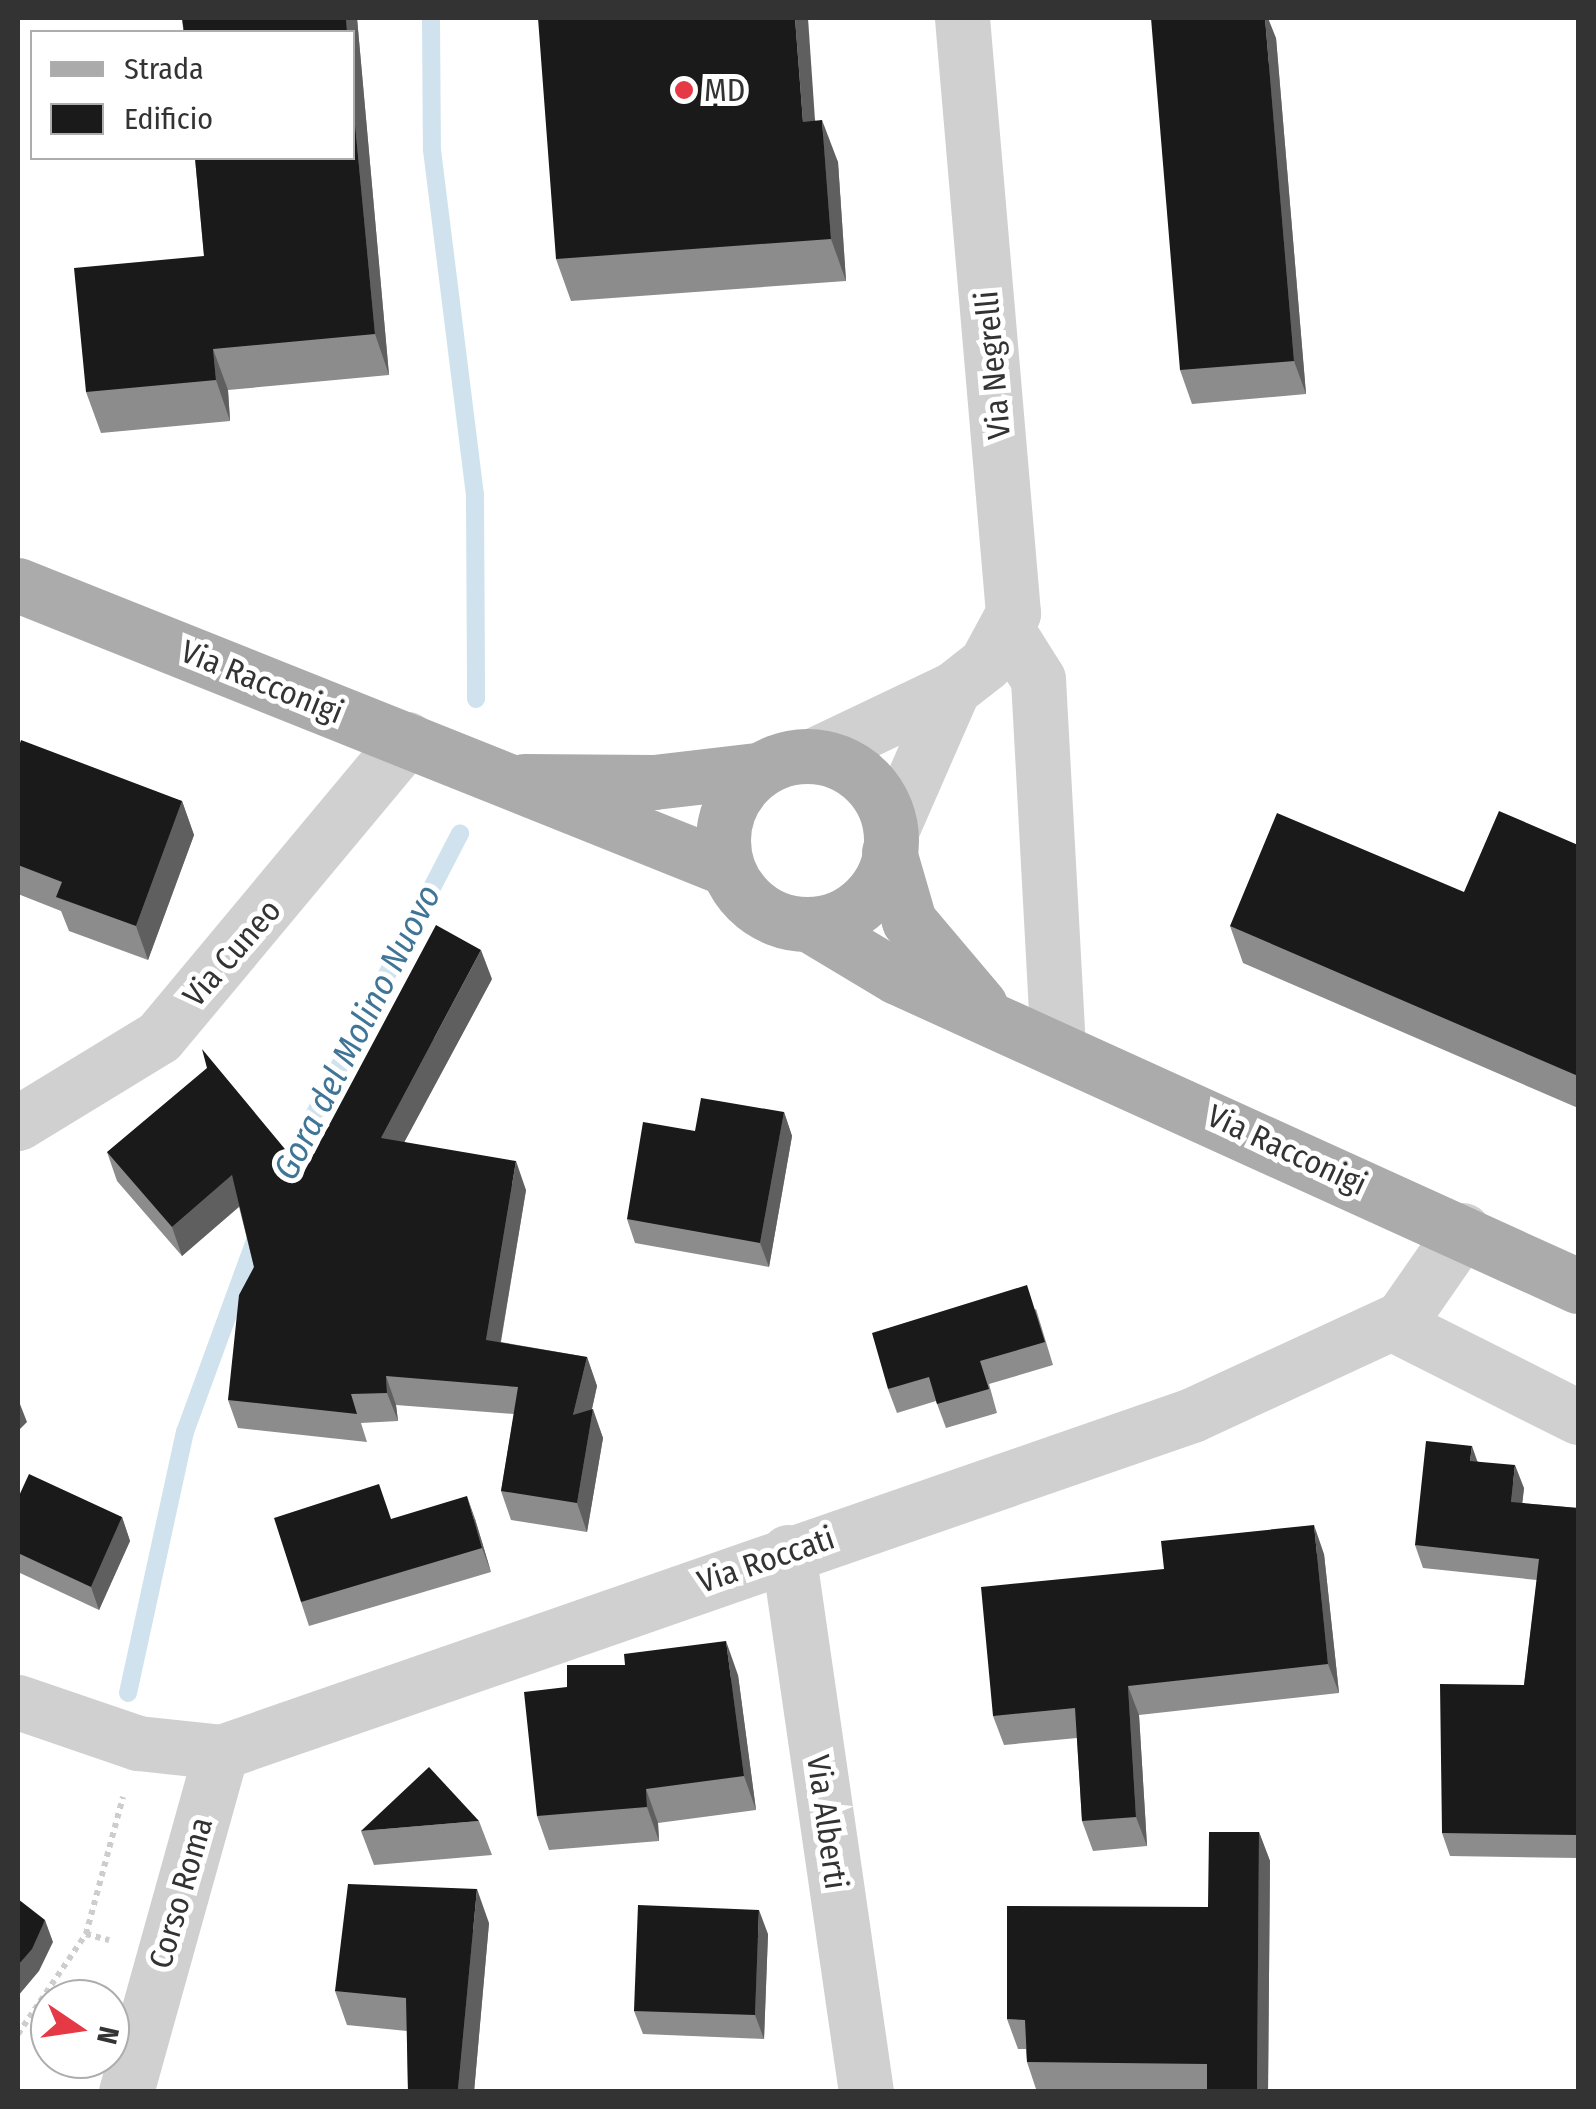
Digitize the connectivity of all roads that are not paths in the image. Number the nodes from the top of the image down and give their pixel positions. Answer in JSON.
{"nodes":[{"id":1,"x":962,"y":18,"type":"edge"},
{"id":2,"x":18,"y":586,"type":"edge"},
{"id":3,"x":1008,"y":633,"type":"junction"},
{"id":4,"x":953,"y":689,"type":"junction"},
{"id":5,"x":407,"y":739,"type":"junction"},
{"id":6,"x":814,"y":755,"type":"junction"},
{"id":7,"x":758,"y":770,"type":"junction"},
{"id":8,"x":506,"y":781,"type":"junction"},
{"id":9,"x":890,"y":841,"type":"junction"},
{"id":10,"x":726,"y":868,"type":"junction"},
{"id":11,"x":810,"y":925,"type":"junction"},
{"id":12,"x":992,"y":1018,"type":"junction"},
{"id":13,"x":1058,"y":1045,"type":"junction"},
{"id":14,"x":18,"y":1123,"type":"edge"},
{"id":15,"x":1463,"y":1230,"type":"junction"},
{"id":16,"x":1578,"y":1286,"type":"edge"},
{"id":17,"x":1392,"y":1324,"type":"junction"},
{"id":18,"x":1578,"y":1417,"type":"edge"},
{"id":19,"x":788,"y":1552,"type":"junction"},
{"id":20,"x":18,"y":1702,"type":"edge"},
{"id":21,"x":221,"y":1752,"type":"junction"},
{"id":22,"x":126,"y":2092,"type":"edge"},
{"id":23,"x":866,"y":2092,"type":"edge"}],
"edges":[{"from":1,"to":3,"type":"street","name":"Via Negrelli"},
{"from":2,"to":5,"type":"main road","name":"Via Racconigi"},
{"from":3,"to":4,"type":"street"},
{"from":3,"to":13,"type":"street"},
{"from":4,"to":6,"type":"street"},
{"from":4,"to":9,"type":"street"},
{"from":5,"to":8,"type":"main road","name":"Via Racconigi"},
{"from":5,"to":14,"type":"street","name":"Via Cuneo"},
{"from":6,"to":7,"type":"main road"},
{"from":6,"to":9,"type":"main road"},
{"from":7,"to":8,"type":"main road","name":"Via Racconigi"},
{"from":7,"to":10,"type":"main road"},
{"from":8,"to":10,"type":"main road","name":"Via Racconigi"},
{"from":9,"to":11,"type":"main road"},
{"from":9,"to":12,"type":"main road","name":"Via Racconigi"},
{"from":10,"to":11,"type":"main road"},
{"from":11,"to":12,"type":"main road","name":"Via Racconigi"},
{"from":12,"to":13,"type":"main road","name":"Via Racconigi"},
{"from":13,"to":15,"type":"main road","name":"Via Racconigi"},
{"from":15,"to":16,"type":"main road","name":"Via Racconigi"},
{"from":15,"to":17,"type":"street","name":"Via Roccati"},
{"from":17,"to":18,"type":"street"},
{"from":17,"to":19,"type":"street","name":"Via Roccati"},
{"from":19,"to":21,"type":"street","name":"Via Roccati"},
{"from":19,"to":23,"type":"street","name":"Via Alberti"},
{"from":20,"to":21,"type":"street","name":"Via Roccati"},
{"from":21,"to":22,"type":"street","name":"Corso Roma"}]}
